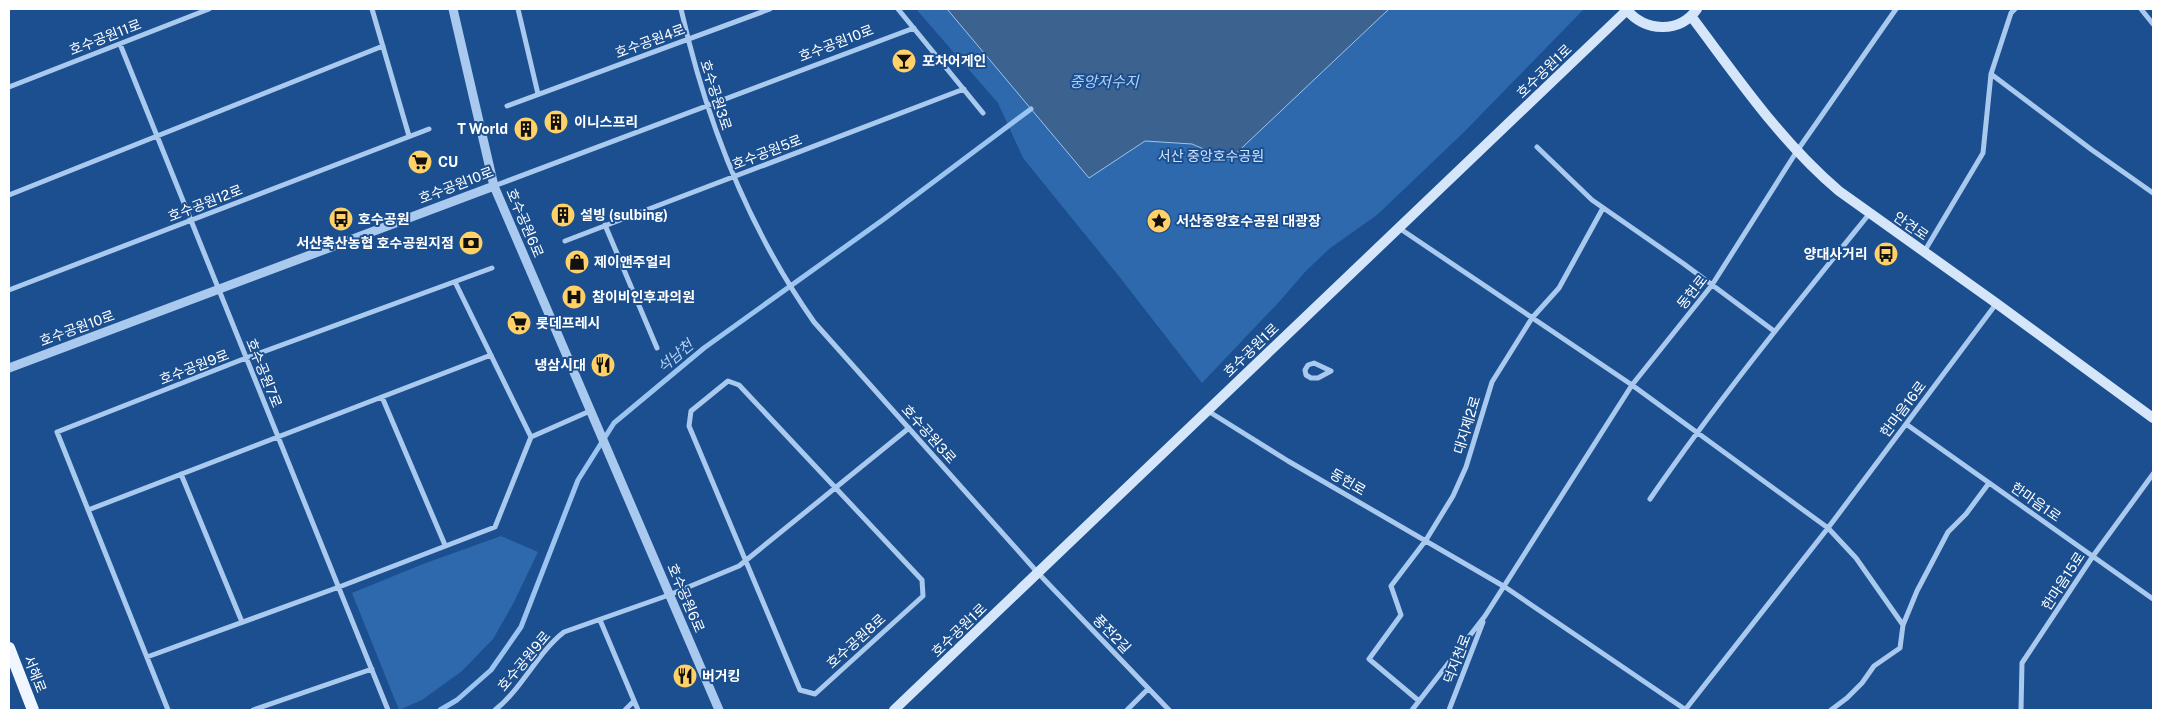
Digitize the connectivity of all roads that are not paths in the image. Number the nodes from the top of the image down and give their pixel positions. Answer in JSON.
{"nodes":[{"id":1,"x":209,"y":9,"type":"edge"},
{"id":2,"x":372,"y":9,"type":"edge"},
{"id":3,"x":453,"y":9,"type":"edge"},
{"id":4,"x":518,"y":9,"type":"edge"},
{"id":5,"x":681,"y":9,"type":"edge"},
{"id":6,"x":770,"y":9,"type":"edge"},
{"id":7,"x":898,"y":9,"type":"edge"},
{"id":8,"x":1627,"y":9,"type":"edge"},
{"id":9,"x":1896,"y":9,"type":"edge"},
{"id":10,"x":2015,"y":9,"type":"edge"},
{"id":11,"x":2141,"y":9,"type":"edge"},
{"id":12,"x":1694,"y":12,"type":"edge"},
{"id":13,"x":2153,"y":24,"type":"edge"},
{"id":14,"x":914,"y":28,"type":"junction"},
{"id":15,"x":688,"y":39,"type":"junction"},
{"id":16,"x":120,"y":44,"type":"junction"},
{"id":17,"x":383,"y":46,"type":"junction"},
{"id":18,"x":1991,"y":74,"type":"junction"},
{"id":19,"x":9,"y":87,"type":"edge"},
{"id":20,"x":964,"y":89,"type":"junction"},
{"id":21,"x":538,"y":94,"type":"junction"},
{"id":22,"x":507,"y":106,"type":"dead end"},
{"id":23,"x":706,"y":107,"type":"junction"},
{"id":24,"x":983,"y":113,"type":"dead end"},
{"id":25,"x":429,"y":129,"type":"dead end"},
{"id":26,"x":157,"y":136,"type":"junction"},
{"id":27,"x":409,"y":136,"type":"junction"},
{"id":28,"x":1537,"y":147,"type":"dead end"},
{"id":29,"x":1797,"y":151,"type":"junction"},
{"id":30,"x":733,"y":177,"type":"junction"},
{"id":31,"x":494,"y":186,"type":"junction"},
{"id":32,"x":2153,"y":193,"type":"edge"},
{"id":33,"x":9,"y":195,"type":"edge"},
{"id":34,"x":1603,"y":208,"type":"junction"},
{"id":35,"x":1870,"y":214,"type":"junction"},
{"id":36,"x":191,"y":221,"type":"junction"},
{"id":37,"x":606,"y":225,"type":"junction"},
{"id":38,"x":1400,"y":228,"type":"junction"},
{"id":39,"x":565,"y":241,"type":"dead end"},
{"id":40,"x":1924,"y":252,"type":"junction"},
{"id":41,"x":492,"y":268,"type":"dead end"},
{"id":42,"x":455,"y":282,"type":"junction"},
{"id":43,"x":1712,"y":285,"type":"junction"},
{"id":44,"x":9,"y":290,"type":"edge"},
{"id":45,"x":219,"y":290,"type":"junction"},
{"id":46,"x":1996,"y":303,"type":"junction"},
{"id":47,"x":1532,"y":318,"type":"junction"},
{"id":48,"x":1774,"y":331,"type":"junction"},
{"id":49,"x":657,"y":348,"type":"dead end"},
{"id":50,"x":491,"y":355,"type":"junction"},
{"id":51,"x":246,"y":358,"type":"junction"},
{"id":52,"x":9,"y":368,"type":"edge"},
{"id":53,"x":1331,"y":371,"type":"joint"},
{"id":54,"x":1632,"y":386,"type":"junction"},
{"id":55,"x":382,"y":397,"type":"junction"},
{"id":56,"x":590,"y":411,"type":"junction"},
{"id":57,"x":1208,"y":411,"type":"junction"},
{"id":58,"x":2153,"y":418,"type":"edge"},
{"id":59,"x":1906,"y":424,"type":"junction"},
{"id":60,"x":909,"y":428,"type":"junction"},
{"id":61,"x":1696,"y":432,"type":"junction"},
{"id":62,"x":278,"y":437,"type":"junction"},
{"id":63,"x":531,"y":437,"type":"junction"},
{"id":64,"x":181,"y":474,"type":"junction"},
{"id":65,"x":2153,"y":474,"type":"edge"},
{"id":66,"x":1990,"y":483,"type":"junction"},
{"id":67,"x":835,"y":488,"type":"junction"},
{"id":68,"x":1650,"y":499,"type":"dead end"},
{"id":69,"x":88,"y":510,"type":"junction"},
{"id":70,"x":1828,"y":528,"type":"junction"},
{"id":71,"x":1426,"y":540,"type":"junction"},
{"id":72,"x":445,"y":545,"type":"junction"},
{"id":73,"x":2093,"y":556,"type":"junction"},
{"id":74,"x":745,"y":561,"type":"junction"},
{"id":75,"x":1038,"y":573,"type":"junction"},
{"id":76,"x":339,"y":587,"type":"junction"},
{"id":77,"x":1505,"y":587,"type":"junction"},
{"id":78,"x":669,"y":595,"type":"junction"},
{"id":79,"x":2153,"y":599,"type":"edge"},
{"id":80,"x":1485,"y":616,"type":"junction"},
{"id":81,"x":600,"y":620,"type":"junction"},
{"id":82,"x":242,"y":622,"type":"junction"},
{"id":83,"x":1903,"y":625,"type":"junction"},
{"id":84,"x":9,"y":648,"type":"edge"},
{"id":85,"x":147,"y":657,"type":"junction"},
{"id":86,"x":372,"y":669,"type":"junction"},
{"id":87,"x":1148,"y":689,"type":"junction"},
{"id":88,"x":634,"y":701,"type":"junction"},
{"id":89,"x":1419,"y":701,"type":"junction"},
{"id":90,"x":33,"y":710,"type":"edge"},
{"id":91,"x":168,"y":710,"type":"edge"},
{"id":92,"x":253,"y":710,"type":"edge"},
{"id":93,"x":388,"y":710,"type":"edge"},
{"id":94,"x":495,"y":710,"type":"edge"},
{"id":95,"x":625,"y":710,"type":"edge"},
{"id":96,"x":638,"y":710,"type":"edge"},
{"id":97,"x":719,"y":710,"type":"edge"},
{"id":98,"x":894,"y":710,"type":"edge"},
{"id":99,"x":1127,"y":710,"type":"edge"},
{"id":100,"x":1169,"y":710,"type":"edge"},
{"id":101,"x":1412,"y":710,"type":"edge"},
{"id":102,"x":1449,"y":710,"type":"edge"},
{"id":103,"x":1685,"y":710,"type":"edge"},
{"id":104,"x":1831,"y":710,"type":"edge"},
{"id":105,"x":2021,"y":710,"type":"edge"}],
"edges":[{"from":1,"to":16,"type":"street","name":"호수공원11로"},
{"from":2,"to":17,"type":"street"},
{"from":3,"to":31,"type":"street","name":"호수공원6로"},
{"from":4,"to":21,"type":"street"},
{"from":5,"to":15,"type":"street","name":"호수공원3로"},
{"from":6,"to":15,"type":"street","name":"호수공원4로"},
{"from":7,"to":14,"type":"street"},
{"from":8,"to":12,"type":"main road"},
{"from":8,"to":38,"type":"main road","name":"호수공원1로"},
{"from":9,"to":29,"type":"street","name":"동헌로"},
{"from":10,"to":18,"type":"street"},
{"from":11,"to":13,"type":"street"},
{"from":12,"to":29,"type":"main road","name":"안견로"},
{"from":14,"to":20,"type":"street"},
{"from":14,"to":23,"type":"street","name":"호수공원10로"},
{"from":15,"to":21,"type":"street","name":"호수공원4로"},
{"from":15,"to":23,"type":"street","name":"호수공원3로"},
{"from":16,"to":19,"type":"street","name":"호수공원11로"},
{"from":16,"to":26,"type":"street","name":"호수공원7로"},
{"from":17,"to":26,"type":"street"},
{"from":17,"to":27,"type":"street"},
{"from":18,"to":32,"type":"street"},
{"from":18,"to":40,"type":"street"},
{"from":20,"to":24,"type":"street"},
{"from":20,"to":30,"type":"street","name":"호수공원5로"},
{"from":21,"to":22,"type":"street","name":"호수공원4로"},
{"from":23,"to":30,"type":"street","name":"호수공원3로"},
{"from":23,"to":31,"type":"street","name":"호수공원10로"},
{"from":25,"to":27,"type":"street","name":"호수공원12로"},
{"from":26,"to":33,"type":"street"},
{"from":26,"to":36,"type":"street","name":"호수공원7로"},
{"from":27,"to":36,"type":"street","name":"호수공원12로"},
{"from":28,"to":34,"type":"street"},
{"from":29,"to":35,"type":"main road","name":"안견로"},
{"from":29,"to":43,"type":"street","name":"동헌로"},
{"from":30,"to":37,"type":"street","name":"호수공원5로"},
{"from":30,"to":60,"type":"street","name":"호수공원3로"},
{"from":31,"to":45,"type":"street","name":"호수공원10로"},
{"from":31,"to":56,"type":"street","name":"호수공원6로"},
{"from":34,"to":43,"type":"street"},
{"from":34,"to":47,"type":"street","name":"대지제2로"},
{"from":35,"to":40,"type":"main road","name":"안견로"},
{"from":35,"to":48,"type":"street"},
{"from":36,"to":44,"type":"street","name":"호수공원12로"},
{"from":36,"to":45,"type":"street","name":"호수공원7로"},
{"from":37,"to":39,"type":"street","name":"호수공원5로"},
{"from":37,"to":49,"type":"street"},
{"from":38,"to":47,"type":"street"},
{"from":38,"to":57,"type":"main road","name":"호수공원1로"},
{"from":40,"to":46,"type":"main road","name":"안견로"},
{"from":41,"to":42,"type":"street","name":"호수공원9로"},
{"from":42,"to":50,"type":"street"},
{"from":42,"to":51,"type":"street","name":"호수공원9로"},
{"from":43,"to":48,"type":"street"},
{"from":43,"to":54,"type":"street","name":"동헌로"},
{"from":45,"to":51,"type":"street","name":"호수공원7로"},
{"from":45,"to":52,"type":"street","name":"호수공원10로"},
{"from":46,"to":58,"type":"main road","name":"안견로"},
{"from":46,"to":59,"type":"street","name":"한마음16로"},
{"from":47,"to":54,"type":"street"},
{"from":47,"to":71,"type":"street","name":"대지제2로"},
{"from":48,"to":61,"type":"street"},
{"from":50,"to":55,"type":"street"},
{"from":50,"to":63,"type":"street"},
{"from":51,"to":62,"type":"street","name":"호수공원7로"},
{"from":51,"to":69,"type":"street","name":"호수공원9로"},
{"from":53,"to":53,"type":"street"},
{"from":54,"to":61,"type":"street"},
{"from":54,"to":77,"type":"street","name":"동헌로"},
{"from":55,"to":62,"type":"street"},
{"from":55,"to":72,"type":"street"},
{"from":56,"to":63,"type":"street"},
{"from":56,"to":78,"type":"street","name":"호수공원6로"},
{"from":57,"to":71,"type":"street","name":"동헌로"},
{"from":57,"to":75,"type":"main road","name":"호수공원1로"},
{"from":59,"to":66,"type":"street","name":"한마음1로"},
{"from":59,"to":70,"type":"street","name":"한마음16로"},
{"from":60,"to":67,"type":"street"},
{"from":60,"to":75,"type":"street","name":"호수공원3로"},
{"from":61,"to":68,"type":"street"},
{"from":61,"to":70,"type":"street"},
{"from":62,"to":64,"type":"street"},
{"from":62,"to":76,"type":"street","name":"호수공원7로"},
{"from":63,"to":72,"type":"street"},
{"from":64,"to":69,"type":"street"},
{"from":64,"to":82,"type":"street"},
{"from":65,"to":73,"type":"street","name":"한마음15로"},
{"from":66,"to":73,"type":"street","name":"한마음1로"},
{"from":66,"to":83,"type":"street"},
{"from":67,"to":74,"type":"street"},
{"from":67,"to":74,"type":"street","name":"호수공원8로"},
{"from":67,"to":74,"type":"street","name":"호수공원8로"},
{"from":69,"to":85,"type":"street","name":"호수공원9로"},
{"from":70,"to":83,"type":"street"},
{"from":70,"to":103,"type":"street","name":"한마음16로"},
{"from":71,"to":77,"type":"street","name":"동헌로"},
{"from":71,"to":89,"type":"street","name":"대지제2로"},
{"from":72,"to":76,"type":"street"},
{"from":73,"to":79,"type":"street","name":"한마음1로"},
{"from":73,"to":105,"type":"street","name":"한마음15로"},
{"from":74,"to":78,"type":"street"},
{"from":75,"to":87,"type":"street","name":"풍전2길"},
{"from":75,"to":98,"type":"main road","name":"호수공원1로"},
{"from":76,"to":82,"type":"street"},
{"from":76,"to":86,"type":"street","name":"호수공원7로"},
{"from":77,"to":80,"type":"street","name":"동헌로"},
{"from":77,"to":103,"type":"street"},
{"from":78,"to":81,"type":"street","name":"호수공원9로"},
{"from":78,"to":97,"type":"street","name":"호수공원6로"},
{"from":80,"to":89,"type":"street","name":"동헌로"},
{"from":80,"to":102,"type":"street","name":"덕지천로"},
{"from":81,"to":88,"type":"street"},
{"from":81,"to":94,"type":"street","name":"호수공원9로"},
{"from":82,"to":85,"type":"street"},
{"from":83,"to":104,"type":"street"},
{"from":84,"to":90,"type":"main road","name":"서해로"},
{"from":85,"to":91,"type":"street","name":"호수공원9로"},
{"from":86,"to":92,"type":"street"},
{"from":86,"to":93,"type":"street","name":"호수공원7로"},
{"from":87,"to":99,"type":"street"},
{"from":87,"to":100,"type":"street","name":"풍전2길"},
{"from":88,"to":95,"type":"street"},
{"from":88,"to":96,"type":"street"},
{"from":89,"to":101,"type":"street","name":"동헌로"}]}
